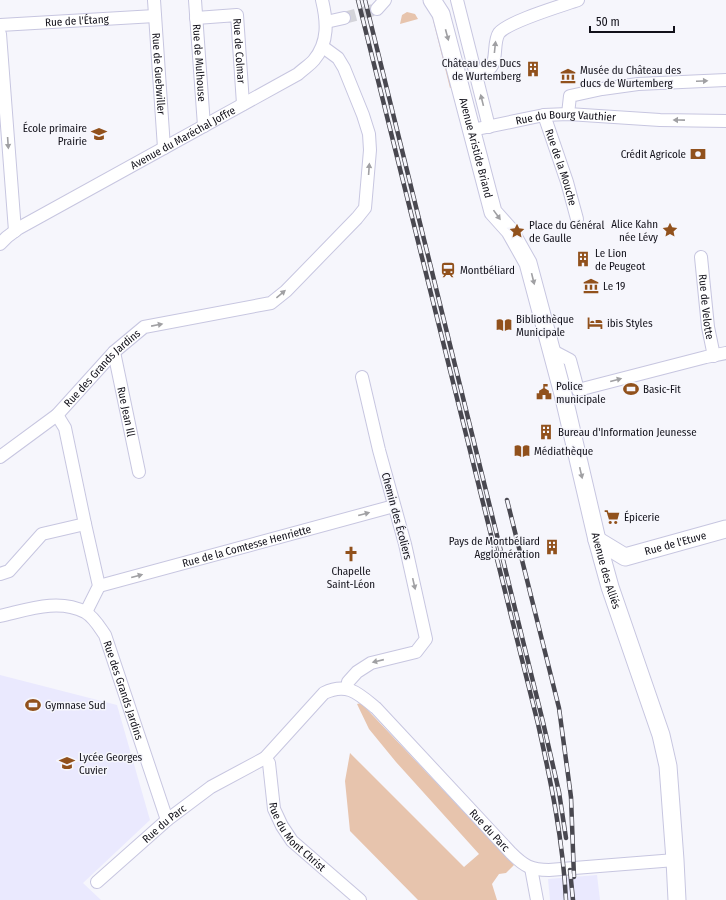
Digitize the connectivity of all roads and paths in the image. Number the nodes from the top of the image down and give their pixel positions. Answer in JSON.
{"nodes":[{"id":1,"x":154,"y":0,"type":"edge"},
{"id":2,"x":195,"y":0,"type":"edge"},
{"id":3,"x":322,"y":0,"type":"edge"},
{"id":4,"x":432,"y":0,"type":"edge"},
{"id":5,"x":457,"y":0,"type":"edge"},
{"id":6,"x":578,"y":0,"type":"edge"},
{"id":7,"x":155,"y":16,"type":"junction"},
{"id":8,"x":196,"y":18,"type":"junction"},
{"id":9,"x":344,"y":18,"type":"tunnel mouth"},
{"id":10,"x":326,"y":22,"type":"junction"},
{"id":11,"x":0,"y":26,"type":"edge"},
{"id":12,"x":0,"y":34,"type":"edge"},
{"id":13,"x":322,"y":47,"type":"junction"},
{"id":14,"x":475,"y":73,"type":"junction"},
{"id":15,"x":726,"y":80,"type":"edge"},
{"id":16,"x":243,"y":104,"type":"junction"},
{"id":17,"x":568,"y":114,"type":"junction"},
{"id":18,"x":544,"y":115,"type":"junction"},
{"id":19,"x":726,"y":121,"type":"edge"},
{"id":20,"x":204,"y":126,"type":"junction"},
{"id":21,"x":489,"y":127,"type":"junction"},
{"id":22,"x":472,"y":130,"type":"junction"},
{"id":23,"x":164,"y":148,"type":"junction"},
{"id":24,"x":577,"y":219,"type":"dead end"},
{"id":25,"x":15,"y":231,"type":"junction"},
{"id":26,"x":0,"y":244,"type":"edge"},
{"id":27,"x":517,"y":244,"type":"joint"},
{"id":28,"x":701,"y":257,"type":"dead end"},
{"id":29,"x":551,"y":350,"type":"junction"},
{"id":30,"x":114,"y":352,"type":"junction"},
{"id":31,"x":720,"y":354,"type":"edge"},
{"id":32,"x":362,"y":377,"type":"dead end"},
{"id":33,"x":57,"y":415,"type":"junction"},
{"id":34,"x":0,"y":457,"type":"edge"},
{"id":35,"x":139,"y":472,"type":"dead end"},
{"id":36,"x":394,"y":506,"type":"junction"},
{"id":37,"x":85,"y":524,"type":"junction"},
{"id":38,"x":726,"y":529,"type":"edge"},
{"id":39,"x":597,"y":540,"type":"junction"},
{"id":40,"x":625,"y":557,"type":"junction"},
{"id":41,"x":0,"y":574,"type":"edge"},
{"id":42,"x":99,"y":586,"type":"junction"},
{"id":43,"x":610,"y":587,"type":"junction"},
{"id":44,"x":86,"y":612,"type":"junction"},
{"id":45,"x":0,"y":616,"type":"edge"},
{"id":46,"x":347,"y":688,"type":"junction"},
{"id":47,"x":265,"y":758,"type":"junction"},
{"id":48,"x":167,"y":820,"type":"junction"},
{"id":49,"x":676,"y":860,"type":"junction"},
{"id":50,"x":531,"y":868,"type":"junction"},
{"id":51,"x":97,"y":882,"type":"dead end"},
{"id":52,"x":360,"y":900,"type":"edge"},
{"id":53,"x":536,"y":900,"type":"edge"},
{"id":54,"x":677,"y":900,"type":"edge"}],
"edges":[{"from":1,"to":7,"type":"street","name":"Rue de Guebwiller"},
{"from":2,"to":8,"type":"street","name":"Rue de Mulhouse"},
{"from":3,"to":10,"type":"street","name":"Avenue du Maréchal Joffre"},
{"from":4,"to":22,"type":"main road","name":"Avenue Aristide Briand","one_way":true},
{"from":5,"to":14,"type":"street"},
{"from":14,"to":6,"type":"street","one_way":true},
{"from":7,"to":11,"type":"street","name":"Rue de l'Étang"},
{"from":7,"to":23,"type":"street","name":"Rue de Guebwiller"},
{"from":8,"to":16,"type":"street","name":"Rue de Colmar"},
{"from":8,"to":20,"type":"street","name":"Rue de Mulhouse"},
{"from":9,"to":10,"type":"street"},
{"from":10,"to":13,"type":"street","name":"Avenue du Maréchal Joffre"},
{"from":12,"to":25,"type":"street","one_way":true},
{"from":13,"to":16,"type":"street","name":"Avenue du Maréchal Joffre"},
{"from":30,"to":13,"type":"street","name":"Rue des Grands Jardins","one_way":true},
{"from":21,"to":14,"type":"street","one_way":true},
{"from":17,"to":15,"type":"street","one_way":true},
{"from":16,"to":20,"type":"street","name":"Avenue du Maréchal Joffre"},
{"from":17,"to":18,"type":"street","name":"Rue du Bourg Vauthier"},
{"from":19,"to":17,"type":"street","name":"Rue du Bourg Vauthier","one_way":true},
{"from":18,"to":21,"type":"street","name":"Rue du Bourg Vauthier"},
{"from":18,"to":24,"type":"street","name":"Rue de la Mouche"},
{"from":20,"to":23,"type":"street","name":"Avenue du Maréchal Joffre"},
{"from":21,"to":22,"type":"street","name":"Rue du Bourg Vauthier"},
{"from":22,"to":27,"type":"main road","name":"Avenue Aristide Briand","one_way":true},
{"from":23,"to":25,"type":"street","name":"Avenue du Maréchal Joffre"},
{"from":25,"to":26,"type":"street","name":"Avenue du Maréchal Joffre"},
{"from":27,"to":29,"type":"main road","name":"Avenue des Alliés","one_way":true},
{"from":28,"to":31,"type":"street","name":"Rue de Velotte"},
{"from":29,"to":31,"type":"street","one_way":true},
{"from":29,"to":39,"type":"main road","name":"Avenue des Alliés","one_way":true},
{"from":30,"to":33,"type":"street","name":"Rue des Grands Jardins"},
{"from":30,"to":35,"type":"street","name":"Rue Jean Ill"},
{"from":32,"to":36,"type":"street","name":"Chemin des Écoliers"},
{"from":33,"to":34,"type":"street"},
{"from":33,"to":37,"type":"street","name":"Rue des Grands Jardins"},
{"from":42,"to":36,"type":"street","name":"Rue de la Comtesse Henriette","one_way":true},
{"from":36,"to":46,"type":"street","name":"Chemin des Écoliers","one_way":true},
{"from":37,"to":41,"type":"street"},
{"from":37,"to":42,"type":"street","name":"Rue des Grands Jardins"},
{"from":38,"to":40,"type":"main road","name":"Rue de l'Etuve"},
{"from":39,"to":40,"type":"main road"},
{"from":39,"to":43,"type":"main road","name":"Avenue des Alliés"},
{"from":40,"to":43,"type":"main road"},
{"from":42,"to":44,"type":"street"},
{"from":43,"to":49,"type":"main road","name":"Avenue des Alliés"},
{"from":44,"to":45,"type":"street"},
{"from":44,"to":48,"type":"street","name":"Rue des Grands Jardins"},
{"from":46,"to":47,"type":"street","name":"Rue du Parc"},
{"from":46,"to":50,"type":"street","name":"Rue du Parc"},
{"from":47,"to":48,"type":"street","name":"Rue du Parc"},
{"from":47,"to":52,"type":"street","name":"Rue du Mont Christ"},
{"from":48,"to":51,"type":"street","name":"Rue du Parc"},
{"from":49,"to":50,"type":"street","name":"Rue du Parc"},
{"from":49,"to":54,"type":"main road","name":"Avenue des Alliés"},
{"from":50,"to":53,"type":"street"}]}
